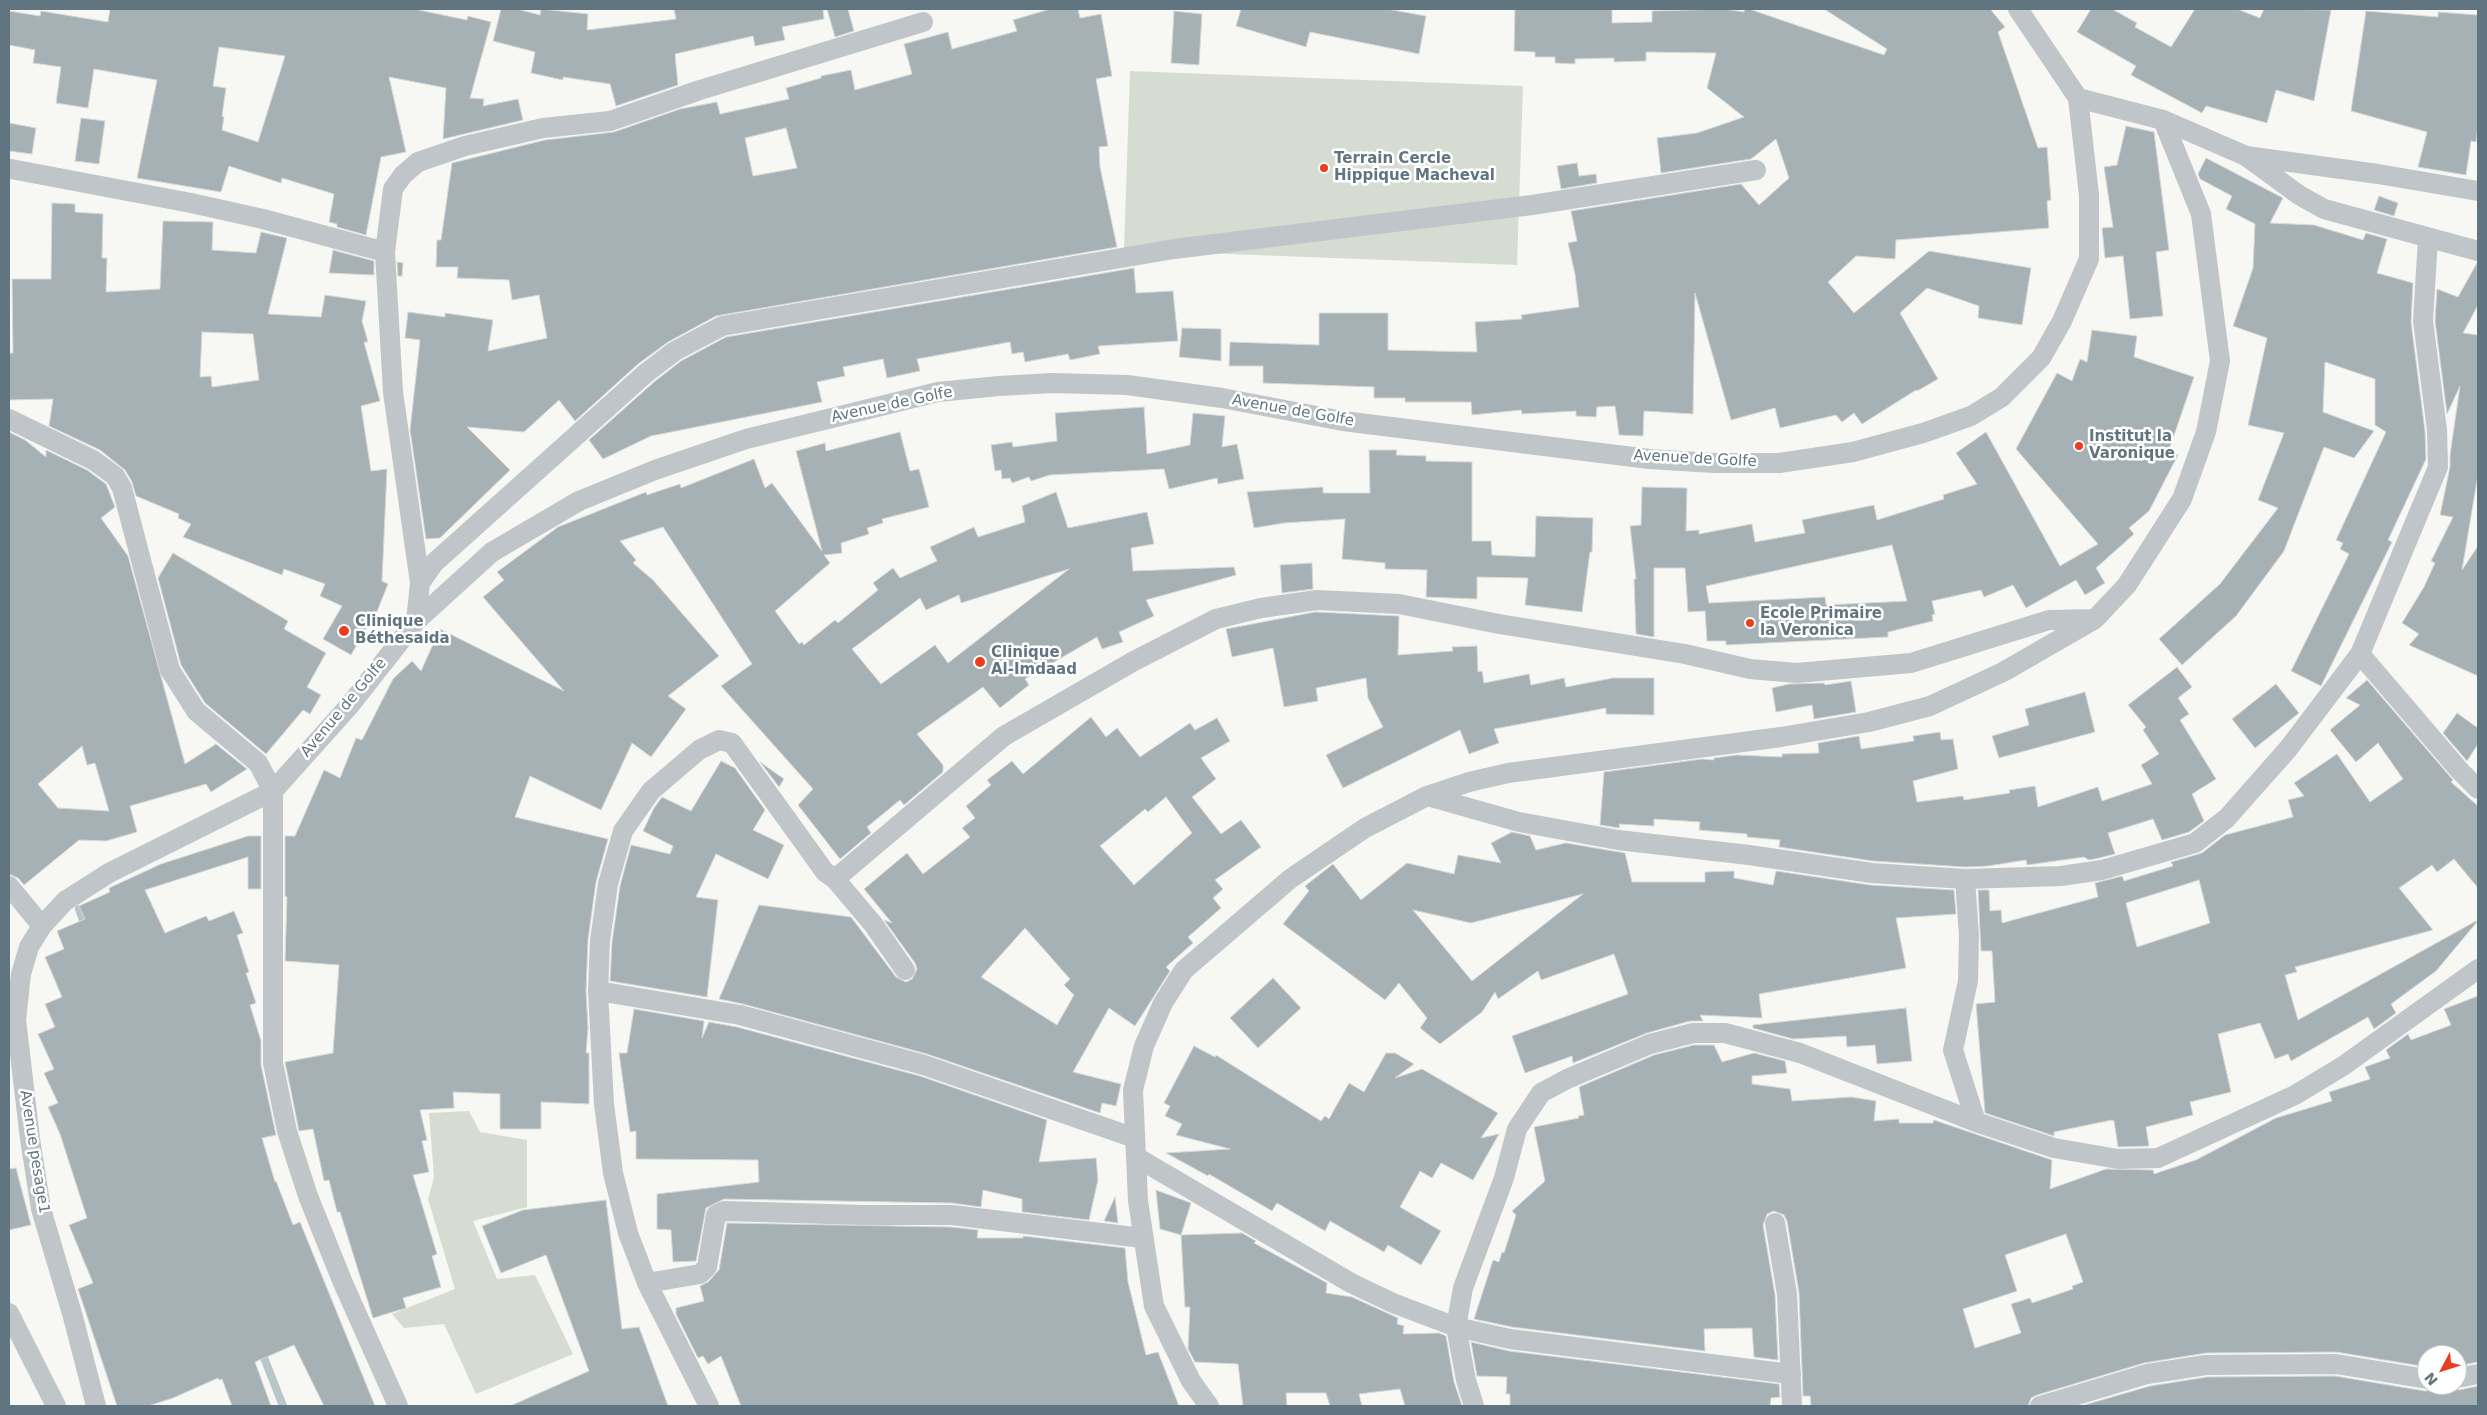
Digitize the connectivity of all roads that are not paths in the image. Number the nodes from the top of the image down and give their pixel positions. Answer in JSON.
{"nodes":[{"id":1,"x":2027,"y":13,"type":"edge"},
{"id":2,"x":923,"y":22,"type":"dead end"},
{"id":3,"x":2078,"y":98,"type":"junction"},
{"id":4,"x":2163,"y":120,"type":"junction"},
{"id":5,"x":2246,"y":156,"type":"junction"},
{"id":6,"x":11,"y":169,"type":"dead end"},
{"id":7,"x":1756,"y":170,"type":"dead end"},
{"id":8,"x":2478,"y":192,"type":"edge"},
{"id":9,"x":2428,"y":238,"type":"junction"},
{"id":10,"x":2478,"y":251,"type":"edge"},
{"id":11,"x":385,"y":252,"type":"junction"},
{"id":12,"x":9,"y":419,"type":"edge"},
{"id":13,"x":420,"y":583,"type":"junction"},
{"id":14,"x":2095,"y":619,"type":"junction"},
{"id":15,"x":416,"y":621,"type":"junction"},
{"id":16,"x":2360,"y":654,"type":"junction"},
{"id":17,"x":2478,"y":789,"type":"edge"},
{"id":18,"x":273,"y":791,"type":"junction"},
{"id":19,"x":1427,"y":796,"type":"junction"},
{"id":20,"x":835,"y":879,"type":"junction"},
{"id":21,"x":1965,"y":880,"type":"junction"},
{"id":22,"x":9,"y":886,"type":"edge"},
{"id":23,"x":42,"y":926,"type":"junction"},
{"id":24,"x":2478,"y":969,"type":"edge"},
{"id":25,"x":905,"y":970,"type":"dead end"},
{"id":26,"x":598,"y":991,"type":"junction"},
{"id":27,"x":1976,"y":1122,"type":"junction"},
{"id":28,"x":1136,"y":1148,"type":"junction"},
{"id":29,"x":1775,"y":1223,"type":"dead end"},
{"id":30,"x":1142,"y":1238,"type":"junction"},
{"id":31,"x":647,"y":1283,"type":"junction"},
{"id":32,"x":9,"y":1313,"type":"edge"},
{"id":33,"x":1456,"y":1327,"type":"junction"},
{"id":34,"x":1791,"y":1374,"type":"junction"},
{"id":35,"x":2417,"y":1377,"type":"edge"},
{"id":36,"x":56,"y":1406,"type":"edge"},
{"id":37,"x":96,"y":1406,"type":"edge"},
{"id":38,"x":398,"y":1406,"type":"edge"},
{"id":39,"x":708,"y":1406,"type":"edge"},
{"id":40,"x":1209,"y":1406,"type":"edge"},
{"id":41,"x":1474,"y":1406,"type":"edge"},
{"id":42,"x":1792,"y":1406,"type":"edge"},
{"id":43,"x":2040,"y":1406,"type":"edge"}],
"edges":[{"from":1,"to":3,"type":"street","name":"Avenue de Golfe"},
{"from":2,"to":11,"type":"street"},
{"from":3,"to":4,"type":"street"},
{"from":3,"to":15,"type":"street","name":"Avenue de Golfe"},
{"from":4,"to":5,"type":"street"},
{"from":4,"to":14,"type":"street"},
{"from":5,"to":8,"type":"street"},
{"from":5,"to":9,"type":"street"},
{"from":6,"to":11,"type":"street"},
{"from":7,"to":13,"type":"street"},
{"from":9,"to":10,"type":"street"},
{"from":9,"to":16,"type":"street"},
{"from":11,"to":13,"type":"street"},
{"from":12,"to":18,"type":"street"},
{"from":13,"to":15,"type":"street"},
{"from":14,"to":19,"type":"street"},
{"from":14,"to":20,"type":"street"},
{"from":15,"to":18,"type":"street","name":"Avenue de Golfe"},
{"from":16,"to":17,"type":"street"},
{"from":16,"to":21,"type":"street"},
{"from":18,"to":23,"type":"street","name":"Avenue pesage1"},
{"from":18,"to":38,"type":"street"},
{"from":19,"to":21,"type":"street"},
{"from":19,"to":28,"type":"street"},
{"from":20,"to":25,"type":"street"},
{"from":20,"to":26,"type":"street"},
{"from":21,"to":27,"type":"street"},
{"from":22,"to":23,"type":"street"},
{"from":23,"to":37,"type":"street","name":"Avenue pesage1"},
{"from":24,"to":27,"type":"street"},
{"from":26,"to":28,"type":"street"},
{"from":26,"to":31,"type":"street"},
{"from":27,"to":33,"type":"street"},
{"from":28,"to":30,"type":"street"},
{"from":28,"to":33,"type":"street"},
{"from":29,"to":34,"type":"street"},
{"from":30,"to":31,"type":"street"},
{"from":30,"to":40,"type":"street"},
{"from":31,"to":39,"type":"street"},
{"from":32,"to":36,"type":"street"},
{"from":33,"to":34,"type":"street"},
{"from":33,"to":41,"type":"street"},
{"from":34,"to":42,"type":"street"},
{"from":35,"to":43,"type":"street"}]}
